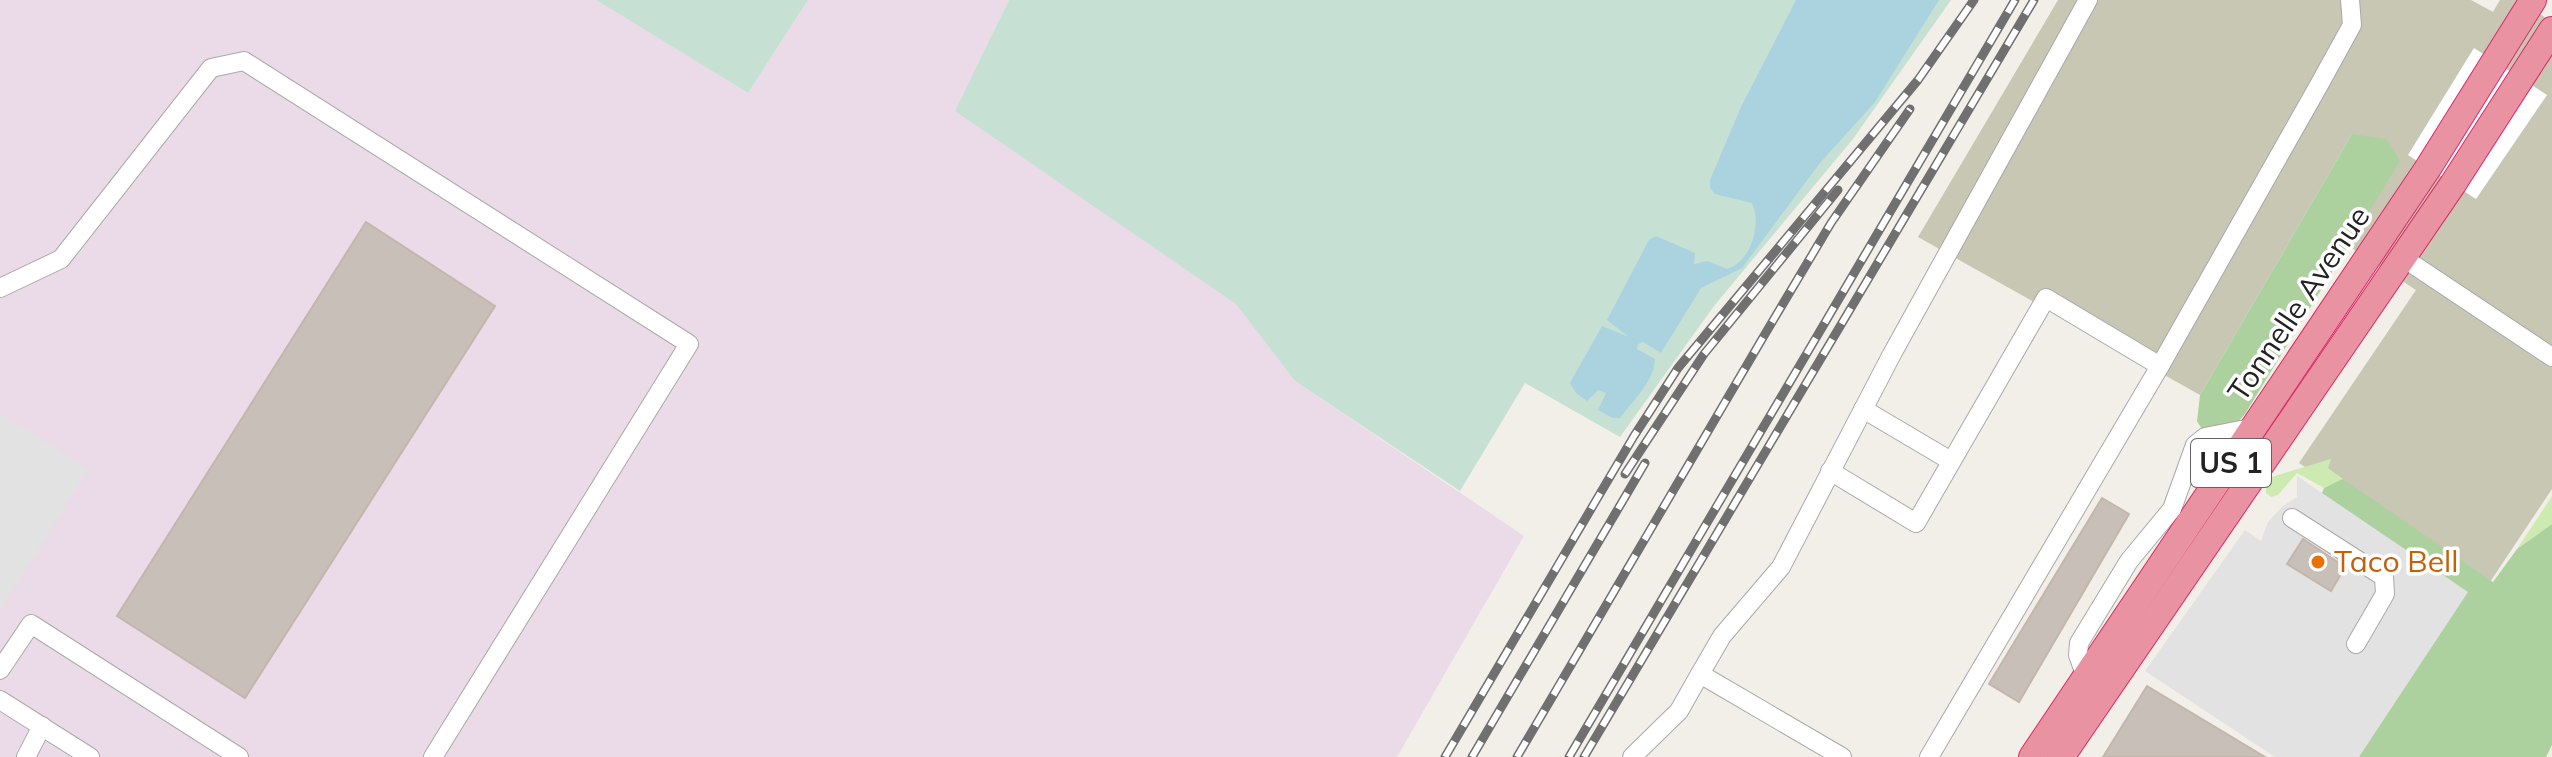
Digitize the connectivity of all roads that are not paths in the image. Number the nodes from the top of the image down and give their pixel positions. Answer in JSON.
{"nodes":[{"id":1,"x":2088,"y":0,"type":"edge"},
{"id":2,"x":2350,"y":0,"type":"edge"},
{"id":3,"x":2533,"y":0,"type":"edge"},
{"id":4,"x":2548,"y":47,"type":"edge"},
{"id":5,"x":2402,"y":257,"type":"junction"},
{"id":6,"x":0,"y":288,"type":"edge"},
{"id":7,"x":2552,"y":357,"type":"edge"},
{"id":8,"x":2160,"y":366,"type":"junction"},
{"id":9,"x":1863,"y":409,"type":"junction"},
{"id":10,"x":2256,"y":427,"type":"junction"},
{"id":11,"x":1951,"y":461,"type":"junction"},
{"id":12,"x":1830,"y":471,"type":"junction"},
{"id":13,"x":2292,"y":518,"type":"dead end"},
{"id":14,"x":2356,"y":644,"type":"dead end"},
{"id":15,"x":0,"y":670,"type":"edge"},
{"id":16,"x":1700,"y":674,"type":"junction"},
{"id":17,"x":2086,"y":677,"type":"junction"},
{"id":18,"x":0,"y":700,"type":"edge"},
{"id":19,"x":42,"y":726,"type":"junction"},
{"id":20,"x":26,"y":757,"type":"edge"},
{"id":21,"x":90,"y":757,"type":"edge"},
{"id":22,"x":239,"y":757,"type":"edge"},
{"id":23,"x":433,"y":757,"type":"edge"},
{"id":24,"x":1632,"y":757,"type":"edge"},
{"id":25,"x":1842,"y":757,"type":"edge"},
{"id":26,"x":1929,"y":757,"type":"edge"},
{"id":27,"x":2032,"y":757,"type":"edge"},
{"id":28,"x":2061,"y":757,"type":"edge"}],
"edges":[{"from":1,"to":9,"type":"street"},
{"from":2,"to":8,"type":"street"},
{"from":3,"to":10,"type":"highway","name":"Tonnelle Avenue","number":"US 1"},
{"from":4,"to":5,"type":"highway","name":"Tonnelle Avenue","number":"US 1"},
{"from":5,"to":7,"type":"street"},
{"from":5,"to":28,"type":"highway","name":"Tonnelle Avenue","number":"US 1"},
{"from":6,"to":23,"type":"street"},
{"from":8,"to":11,"type":"street"},
{"from":8,"to":26,"type":"street"},
{"from":9,"to":11,"type":"street"},
{"from":9,"to":12,"type":"street"},
{"from":10,"to":17,"type":"highway","name":"Tonnelle Avenue","number":"US 1"},
{"from":10,"to":17,"type":"street"},
{"from":11,"to":12,"type":"street"},
{"from":12,"to":16,"type":"street"},
{"from":13,"to":14,"type":"street"},
{"from":15,"to":22,"type":"street"},
{"from":16,"to":24,"type":"street"},
{"from":16,"to":25,"type":"street"},
{"from":17,"to":27,"type":"highway","name":"Tonnelle Avenue","number":"US 1"},
{"from":18,"to":19,"type":"street"},
{"from":19,"to":20,"type":"street"},
{"from":19,"to":21,"type":"street"}]}
